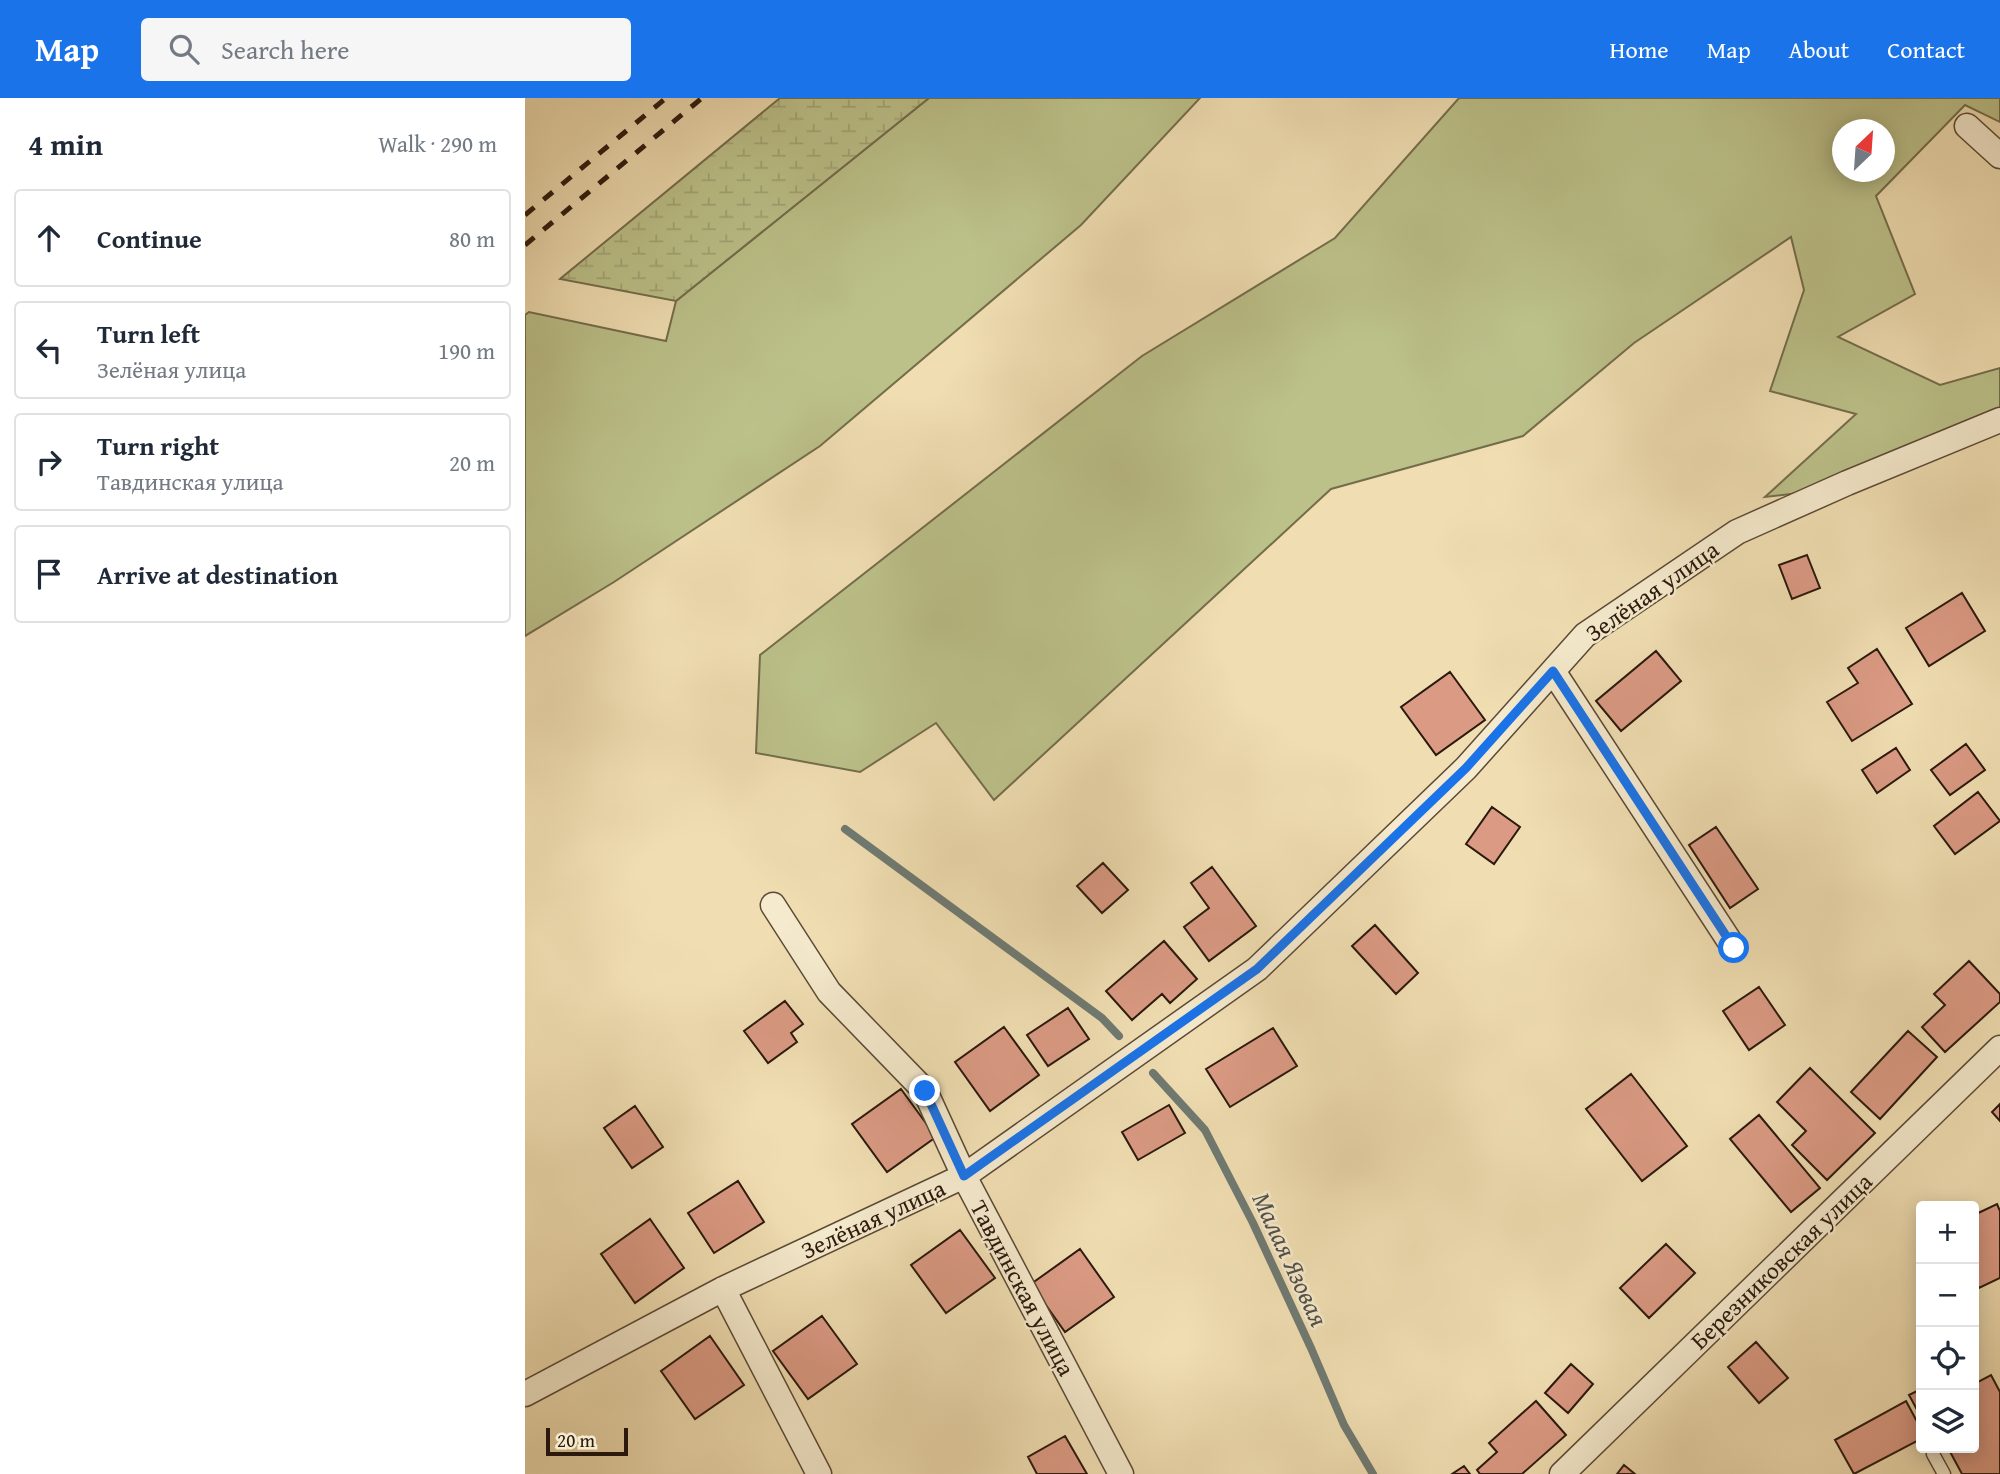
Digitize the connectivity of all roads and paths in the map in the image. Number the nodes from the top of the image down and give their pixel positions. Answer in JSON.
{"nodes":[{"id":1,"x":1967,"y":126,"type":"dead end"},
{"id":2,"x":2000,"y":156,"type":"edge"},
{"id":3,"x":2000,"y":420,"type":"edge"},
{"id":4,"x":1553,"y":671,"type":"junction"},
{"id":5,"x":773,"y":905,"type":"dead end"},
{"id":6,"x":1734,"y":948,"type":"dead end"},
{"id":7,"x":2000,"y":1048,"type":"edge"},
{"id":8,"x":964,"y":1176,"type":"junction"},
{"id":9,"x":723,"y":1289,"type":"junction"},
{"id":10,"x":525,"y":1394,"type":"edge"},
{"id":11,"x":1933,"y":1454,"type":"dead end"},
{"id":12,"x":819,"y":1474,"type":"edge"},
{"id":13,"x":1121,"y":1474,"type":"edge"},
{"id":14,"x":1562,"y":1474,"type":"edge"},
{"id":15,"x":1944,"y":1474,"type":"edge"}],
"edges":[{"from":1,"to":2,"type":"street"},
{"from":3,"to":4,"type":"street","name":"Зелёная улица"},
{"from":4,"to":6,"type":"street"},
{"from":4,"to":8,"type":"street","name":"Зелёная улица"},
{"from":5,"to":8,"type":"street","name":"Тавдинская улица"},
{"from":7,"to":14,"type":"street","name":"Березниковская улица"},
{"from":8,"to":9,"type":"street","name":"Зелёная улица"},
{"from":8,"to":13,"type":"street","name":"Тавдинская улица"},
{"from":9,"to":10,"type":"street","name":"Зелёная улица"},
{"from":9,"to":12,"type":"street"},
{"from":11,"to":15,"type":"lane"}]}
